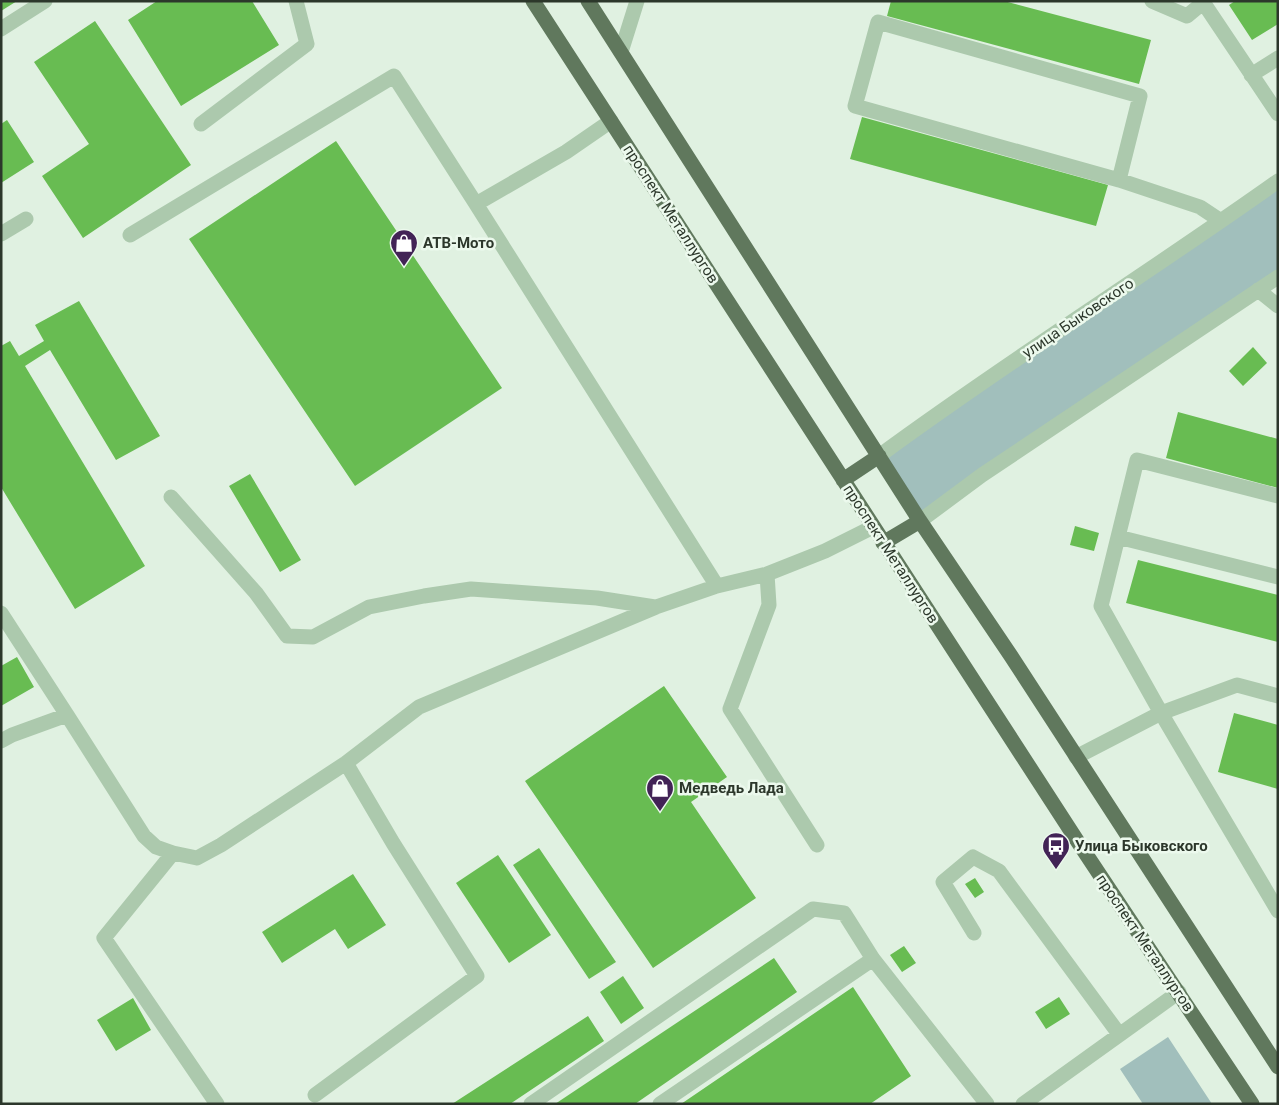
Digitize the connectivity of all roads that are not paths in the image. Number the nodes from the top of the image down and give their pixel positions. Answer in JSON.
{"nodes":[{"id":1,"x":45,"y":1,"type":"edge"},
{"id":2,"x":296,"y":1,"type":"edge"},
{"id":3,"x":533,"y":1,"type":"edge"},
{"id":4,"x":588,"y":1,"type":"edge"},
{"id":5,"x":637,"y":1,"type":"edge"},
{"id":6,"x":1152,"y":1,"type":"edge"},
{"id":7,"x":1204,"y":2,"type":"edge"},
{"id":8,"x":1,"y":29,"type":"edge"},
{"id":9,"x":622,"y":52,"type":"junction"},
{"id":10,"x":1278,"y":58,"type":"edge"},
{"id":11,"x":1251,"y":75,"type":"junction"},
{"id":12,"x":1278,"y":114,"type":"edge"},
{"id":13,"x":612,"y":121,"type":"junction"},
{"id":14,"x":201,"y":124,"type":"dead end"},
{"id":15,"x":1119,"y":180,"type":"junction"},
{"id":16,"x":1278,"y":181,"type":"edge"},
{"id":17,"x":476,"y":204,"type":"junction"},
{"id":18,"x":26,"y":219,"type":"dead end"},
{"id":19,"x":1222,"y":221,"type":"junction"},
{"id":20,"x":1,"y":234,"type":"edge"},
{"id":21,"x":130,"y":235,"type":"dead end"},
{"id":22,"x":1278,"y":277,"type":"edge"},
{"id":23,"x":1258,"y":290,"type":"junction"},
{"id":24,"x":1278,"y":306,"type":"edge"},
{"id":25,"x":879,"y":456,"type":"junction"},
{"id":26,"x":843,"y":480,"type":"junction"},
{"id":27,"x":1278,"y":496,"type":"edge"},
{"id":28,"x":171,"y":497,"type":"dead end"},
{"id":29,"x":920,"y":521,"type":"junction"},
{"id":30,"x":873,"y":527,"type":"junction"},
{"id":31,"x":1118,"y":537,"type":"junction"},
{"id":32,"x":884,"y":543,"type":"junction"},
{"id":33,"x":767,"y":574,"type":"junction"},
{"id":34,"x":1278,"y":576,"type":"edge"},
{"id":35,"x":717,"y":586,"type":"junction"},
{"id":36,"x":656,"y":607,"type":"junction"},
{"id":37,"x":1,"y":613,"type":"edge"},
{"id":38,"x":1278,"y":696,"type":"edge"},
{"id":39,"x":1161,"y":713,"type":"junction"},
{"id":40,"x":67,"y":715,"type":"junction"},
{"id":41,"x":1,"y":741,"type":"edge"},
{"id":42,"x":1076,"y":756,"type":"junction"},
{"id":43,"x":346,"y":763,"type":"junction"},
{"id":44,"x":817,"y":845,"type":"dead end"},
{"id":45,"x":173,"y":853,"type":"junction"},
{"id":46,"x":1278,"y":911,"type":"edge"},
{"id":47,"x":974,"y":933,"type":"dead end"},
{"id":48,"x":874,"y":958,"type":"junction"},
{"id":49,"x":1179,"y":992,"type":"junction"},
{"id":50,"x":1119,"y":1034,"type":"junction"},
{"id":51,"x":1278,"y":1067,"type":"edge"},
{"id":52,"x":315,"y":1095,"type":"dead end"},
{"id":53,"x":217,"y":1104,"type":"edge"},
{"id":54,"x":531,"y":1104,"type":"edge"},
{"id":55,"x":660,"y":1104,"type":"edge"},
{"id":56,"x":987,"y":1104,"type":"edge"},
{"id":57,"x":1023,"y":1104,"type":"edge"},
{"id":58,"x":1252,"y":1104,"type":"edge"}],
"edges":[{"from":1,"to":8,"type":"street"},
{"from":2,"to":14,"type":"street"},
{"from":3,"to":13,"type":"main road","name":"проспект Металлургов"},
{"from":4,"to":9,"type":"main road"},
{"from":5,"to":9,"type":"street"},
{"from":6,"to":7,"type":"street"},
{"from":7,"to":11,"type":"street"},
{"from":9,"to":25,"type":"main road"},
{"from":10,"to":11,"type":"street"},
{"from":11,"to":12,"type":"street"},
{"from":13,"to":17,"type":"street"},
{"from":13,"to":26,"type":"main road","name":"проспект Металлургов"},
{"from":15,"to":15,"type":"street"},
{"from":15,"to":19,"type":"street"},
{"from":16,"to":19,"type":"street","name":"улица Быковского"},
{"from":17,"to":21,"type":"street"},
{"from":17,"to":35,"type":"street"},
{"from":18,"to":20,"type":"street"},
{"from":19,"to":25,"type":"street","name":"улица Быковского"},
{"from":22,"to":23,"type":"street"},
{"from":23,"to":24,"type":"street"},
{"from":23,"to":29,"type":"street"},
{"from":25,"to":26,"type":"main road"},
{"from":25,"to":29,"type":"main road"},
{"from":26,"to":30,"type":"main road","name":"проспект Металлургов"},
{"from":27,"to":31,"type":"street"},
{"from":28,"to":36,"type":"street"},
{"from":29,"to":32,"type":"main road"},
{"from":29,"to":42,"type":"main road"},
{"from":30,"to":32,"type":"main road","name":"проспект Металлургов"},
{"from":30,"to":33,"type":"street"},
{"from":31,"to":34,"type":"street"},
{"from":31,"to":39,"type":"street"},
{"from":32,"to":49,"type":"main road","name":"проспект Металлургов"},
{"from":33,"to":35,"type":"street"},
{"from":33,"to":44,"type":"street"},
{"from":35,"to":36,"type":"street"},
{"from":36,"to":43,"type":"street"},
{"from":37,"to":40,"type":"street"},
{"from":38,"to":39,"type":"street"},
{"from":39,"to":42,"type":"street"},
{"from":39,"to":46,"type":"street"},
{"from":40,"to":41,"type":"street"},
{"from":40,"to":45,"type":"street"},
{"from":42,"to":51,"type":"main road"},
{"from":43,"to":45,"type":"street"},
{"from":43,"to":52,"type":"street"},
{"from":45,"to":53,"type":"street"},
{"from":47,"to":50,"type":"street"},
{"from":48,"to":54,"type":"street"},
{"from":48,"to":55,"type":"street"},
{"from":48,"to":56,"type":"street"},
{"from":49,"to":50,"type":"street"},
{"from":49,"to":58,"type":"main road","name":"проспект Металлургов"},
{"from":50,"to":57,"type":"street"}]}
